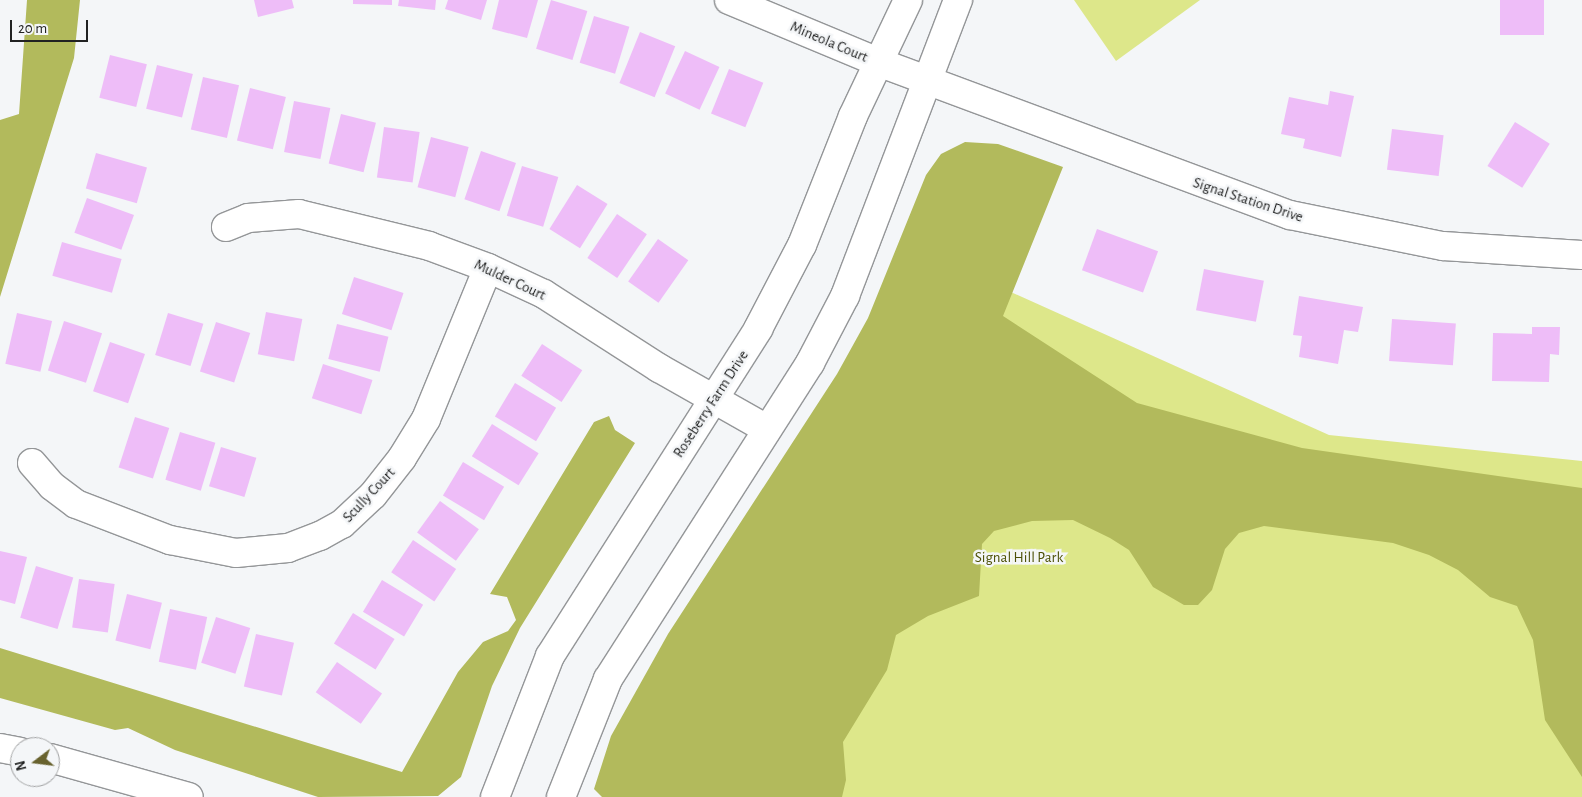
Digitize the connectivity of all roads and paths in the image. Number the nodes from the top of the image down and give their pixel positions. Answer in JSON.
{"nodes":[{"id":1,"x":729,"y":0,"type":"edge"},
{"id":2,"x":908,"y":0,"type":"edge"},
{"id":3,"x":958,"y":0,"type":"edge"},
{"id":4,"x":770,"y":8,"type":"edge"},
{"id":5,"x":878,"y":62,"type":"junction"},
{"id":6,"x":930,"y":81,"type":"junction"},
{"id":7,"x":226,"y":227,"type":"dead end"},
{"id":8,"x":1582,"y":255,"type":"edge"},
{"id":9,"x":488,"y":268,"type":"junction"},
{"id":10,"x":715,"y":399,"type":"junction"},
{"id":11,"x":767,"y":429,"type":"junction"},
{"id":12,"x":32,"y":463,"type":"dead end"},
{"id":13,"x":60,"y":761,"type":"edge"},
{"id":14,"x":189,"y":797,"type":"edge"},
{"id":15,"x":495,"y":797,"type":"edge"},
{"id":16,"x":561,"y":797,"type":"edge"}],
"edges":[{"from":1,"to":4,"type":"street","name":"Mineola Court"},
{"from":2,"to":5,"type":"street","name":"Roseberry Farm Drive"},
{"from":3,"to":6,"type":"street"},
{"from":4,"to":5,"type":"street","name":"Mineola Court"},
{"from":5,"to":6,"type":"street","name":"Mineola Court"},
{"from":5,"to":10,"type":"street","name":"Roseberry Farm Drive"},
{"from":6,"to":8,"type":"street","name":"Signal Station Drive"},
{"from":6,"to":11,"type":"street"},
{"from":7,"to":9,"type":"street","name":"Mulder Court"},
{"from":9,"to":10,"type":"street","name":"Mulder Court"},
{"from":9,"to":12,"type":"street","name":"Scully Court"},
{"from":10,"to":11,"type":"street","name":"Mulder Court"},
{"from":10,"to":15,"type":"street","name":"Roseberry Farm Drive"},
{"from":11,"to":16,"type":"street"},
{"from":13,"to":14,"type":"street"}]}
